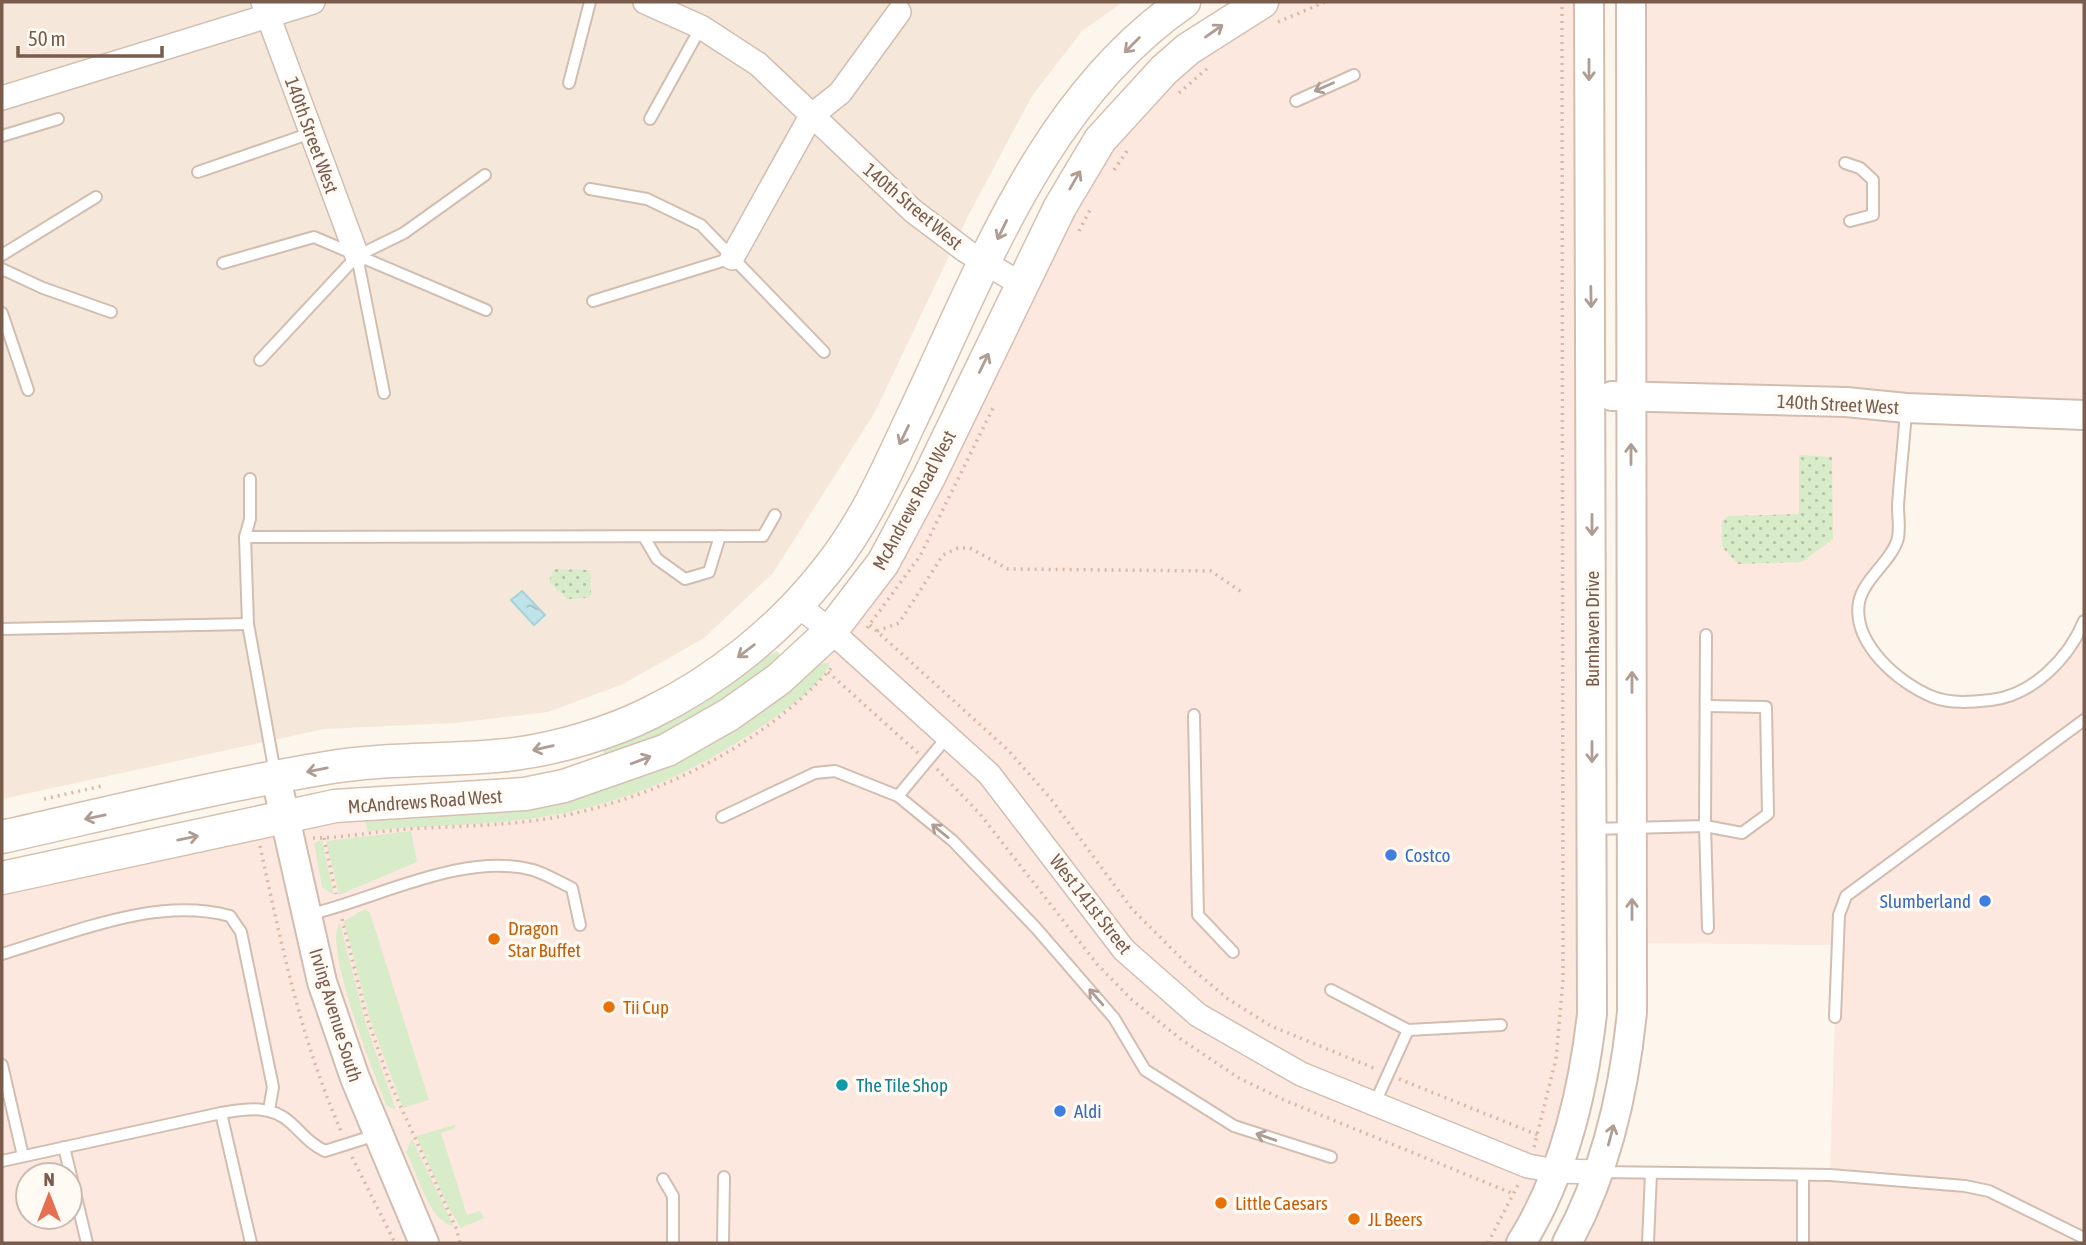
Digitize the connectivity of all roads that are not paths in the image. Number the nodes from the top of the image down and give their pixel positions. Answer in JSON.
{"nodes":[{"id":1,"x":313,"y":2,"type":"edge"},
{"id":2,"x":590,"y":2,"type":"edge"},
{"id":3,"x":645,"y":2,"type":"edge"},
{"id":4,"x":1184,"y":2,"type":"edge"},
{"id":5,"x":1262,"y":2,"type":"edge"},
{"id":6,"x":1589,"y":2,"type":"edge"},
{"id":7,"x":1630,"y":2,"type":"edge"},
{"id":8,"x":265,"y":8,"type":"edge"},
{"id":9,"x":899,"y":12,"type":"dead end"},
{"id":10,"x":701,"y":27,"type":"junction"},
{"id":11,"x":1354,"y":75,"type":"dead end"},
{"id":12,"x":569,"y":83,"type":"dead end"},
{"id":13,"x":2,"y":98,"type":"edge"},
{"id":14,"x":1296,"y":102,"type":"dead end"},
{"id":15,"x":811,"y":116,"type":"junction"},
{"id":16,"x":58,"y":119,"type":"dead end"},
{"id":17,"x":650,"y":119,"type":"dead end"},
{"id":18,"x":311,"y":133,"type":"junction"},
{"id":19,"x":2,"y":136,"type":"edge"},
{"id":20,"x":1845,"y":163,"type":"dead end"},
{"id":21,"x":198,"y":172,"type":"dead end"},
{"id":22,"x":485,"y":174,"type":"dead end"},
{"id":23,"x":590,"y":189,"type":"dead end"},
{"id":24,"x":96,"y":197,"type":"dead end"},
{"id":25,"x":1850,"y":221,"type":"dead end"},
{"id":26,"x":2,"y":255,"type":"edge"},
{"id":27,"x":357,"y":256,"type":"junction"},
{"id":28,"x":732,"y":258,"type":"junction"},
{"id":29,"x":223,"y":262,"type":"dead end"},
{"id":30,"x":986,"y":264,"type":"junction"},
{"id":31,"x":2,"y":270,"type":"edge"},
{"id":32,"x":1022,"y":285,"type":"junction"},
{"id":33,"x":593,"y":301,"type":"dead end"},
{"id":34,"x":486,"y":310,"type":"dead end"},
{"id":35,"x":111,"y":312,"type":"dead end"},
{"id":36,"x":2,"y":313,"type":"edge"},
{"id":37,"x":824,"y":352,"type":"dead end"},
{"id":38,"x":260,"y":360,"type":"dead end"},
{"id":39,"x":28,"y":390,"type":"dead end"},
{"id":40,"x":384,"y":393,"type":"dead end"},
{"id":41,"x":1592,"y":395,"type":"junction"},
{"id":42,"x":1631,"y":397,"type":"junction"},
{"id":43,"x":1906,"y":408,"type":"junction"},
{"id":44,"x":2084,"y":415,"type":"edge"},
{"id":45,"x":250,"y":479,"type":"dead end"},
{"id":46,"x":775,"y":515,"type":"dead end"},
{"id":47,"x":720,"y":536,"type":"junction"},
{"id":48,"x":245,"y":537,"type":"junction"},
{"id":49,"x":644,"y":537,"type":"junction"},
{"id":50,"x":797,"y":605,"type":"junction"},
{"id":51,"x":2084,"y":621,"type":"edge"},
{"id":52,"x":248,"y":624,"type":"junction"},
{"id":53,"x":2,"y":629,"type":"edge"},
{"id":54,"x":831,"y":631,"type":"junction"},
{"id":55,"x":1706,"y":635,"type":"dead end"},
{"id":56,"x":1707,"y":706,"type":"junction"},
{"id":57,"x":1194,"y":715,"type":"dead end"},
{"id":58,"x":2084,"y":720,"type":"edge"},
{"id":59,"x":948,"y":736,"type":"junction"},
{"id":60,"x":276,"y":778,"type":"junction"},
{"id":61,"x":898,"y":796,"type":"junction"},
{"id":62,"x":286,"y":817,"type":"junction"},
{"id":63,"x":723,"y":817,"type":"dead end"},
{"id":64,"x":1705,"y":826,"type":"junction"},
{"id":65,"x":1632,"y":828,"type":"junction"},
{"id":66,"x":1592,"y":829,"type":"junction"},
{"id":67,"x":2,"y":836,"type":"edge"},
{"id":68,"x":2,"y":878,"type":"edge"},
{"id":69,"x":307,"y":915,"type":"junction"},
{"id":70,"x":580,"y":925,"type":"dead end"},
{"id":71,"x":1708,"y":928,"type":"dead end"},
{"id":72,"x":1233,"y":952,"type":"dead end"},
{"id":73,"x":2,"y":954,"type":"edge"},
{"id":74,"x":1331,"y":990,"type":"dead end"},
{"id":75,"x":1835,"y":1017,"type":"dead end"},
{"id":76,"x":1501,"y":1025,"type":"dead end"},
{"id":77,"x":1408,"y":1030,"type":"junction"},
{"id":78,"x":2,"y":1065,"type":"edge"},
{"id":79,"x":1374,"y":1105,"type":"junction"},
{"id":80,"x":269,"y":1110,"type":"junction"},
{"id":81,"x":221,"y":1113,"type":"junction"},
{"id":82,"x":378,"y":1134,"type":"junction"},
{"id":83,"x":64,"y":1147,"type":"junction"},
{"id":84,"x":23,"y":1156,"type":"junction"},
{"id":85,"x":1331,"y":1157,"type":"dead end"},
{"id":86,"x":2,"y":1161,"type":"edge"},
{"id":87,"x":1541,"y":1169,"type":"junction"},
{"id":88,"x":1598,"y":1172,"type":"junction"},
{"id":89,"x":1651,"y":1173,"type":"junction"},
{"id":90,"x":1804,"y":1175,"type":"junction"},
{"id":91,"x":724,"y":1177,"type":"dead end"},
{"id":92,"x":663,"y":1179,"type":"dead end"},
{"id":93,"x":2084,"y":1238,"type":"edge"},
{"id":94,"x":88,"y":1243,"type":"edge"},
{"id":95,"x":251,"y":1243,"type":"edge"},
{"id":96,"x":424,"y":1243,"type":"edge"},
{"id":97,"x":673,"y":1243,"type":"edge"},
{"id":98,"x":723,"y":1243,"type":"edge"},
{"id":99,"x":1521,"y":1243,"type":"edge"},
{"id":100,"x":1567,"y":1243,"type":"edge"},
{"id":101,"x":1648,"y":1243,"type":"edge"},
{"id":102,"x":1804,"y":1243,"type":"edge"}],
"edges":[{"from":1,"to":8,"type":"street"},
{"from":2,"to":12,"type":"lane"},
{"from":3,"to":10,"type":"street","name":"140th Street West"},
{"from":4,"to":30,"type":"main road","name":"McAndrews Road West","one_way":true},
{"from":32,"to":5,"type":"main road","name":"McAndrews Road West","one_way":true},
{"from":6,"to":41,"type":"street","name":"Burnhaven Drive","one_way":true},
{"from":7,"to":42,"type":"street","name":"Burnhaven Drive"},
{"from":8,"to":13,"type":"street"},
{"from":8,"to":18,"type":"street","name":"140th Street West"},
{"from":9,"to":15,"type":"street"},
{"from":10,"to":15,"type":"street","name":"140th Street West"},
{"from":10,"to":17,"type":"lane"},
{"from":11,"to":14,"type":"lane","one_way":true},
{"from":15,"to":28,"type":"street"},
{"from":15,"to":30,"type":"street","name":"140th Street West"},
{"from":16,"to":19,"type":"lane"},
{"from":18,"to":21,"type":"lane"},
{"from":18,"to":27,"type":"street","name":"140th Street West"},
{"from":20,"to":25,"type":"lane"},
{"from":22,"to":27,"type":"lane"},
{"from":23,"to":28,"type":"lane"},
{"from":24,"to":26,"type":"lane"},
{"from":27,"to":29,"type":"lane"},
{"from":27,"to":34,"type":"lane"},
{"from":27,"to":38,"type":"lane"},
{"from":27,"to":40,"type":"lane"},
{"from":28,"to":33,"type":"lane"},
{"from":28,"to":37,"type":"lane"},
{"from":30,"to":32,"type":"street","name":"140th Street West"},
{"from":30,"to":50,"type":"main road","name":"McAndrews Road West","one_way":true},
{"from":31,"to":35,"type":"lane"},
{"from":54,"to":32,"type":"main road","name":"McAndrews Road West","one_way":true},
{"from":36,"to":39,"type":"lane"},
{"from":41,"to":42,"type":"street","name":"140th Street West"},
{"from":41,"to":66,"type":"street","name":"Burnhaven Drive","one_way":true},
{"from":42,"to":43,"type":"street","name":"140th Street West"},
{"from":65,"to":42,"type":"street","name":"Burnhaven Drive","one_way":true},
{"from":43,"to":44,"type":"street","name":"140th Street West"},
{"from":43,"to":51,"type":"lane"},
{"from":45,"to":48,"type":"lane"},
{"from":46,"to":47,"type":"lane"},
{"from":47,"to":49,"type":"lane"},
{"from":47,"to":49,"type":"lane"},
{"from":48,"to":49,"type":"lane"},
{"from":48,"to":52,"type":"lane"},
{"from":50,"to":54,"type":"street","name":"West 141st Street"},
{"from":50,"to":60,"type":"main road","name":"McAndrews Road West","one_way":true},
{"from":52,"to":53,"type":"lane"},
{"from":52,"to":60,"type":"lane"},
{"from":54,"to":59,"type":"street","name":"West 141st Street"},
{"from":62,"to":54,"type":"main road","name":"McAndrews Road West","one_way":true},
{"from":55,"to":56,"type":"lane"},
{"from":56,"to":64,"type":"lane"},
{"from":56,"to":64,"type":"lane"},
{"from":57,"to":72,"type":"lane"},
{"from":58,"to":75,"type":"lane"},
{"from":59,"to":61,"type":"lane"},
{"from":59,"to":79,"type":"street","name":"West 141st Street"},
{"from":60,"to":62,"type":"street","name":"Irving Avenue South"},
{"from":60,"to":67,"type":"main road","name":"McAndrews Road West","one_way":true},
{"from":61,"to":63,"type":"lane"},
{"from":85,"to":61,"type":"lane","one_way":true},
{"from":68,"to":62,"type":"main road","name":"McAndrews Road West","one_way":true},
{"from":62,"to":69,"type":"street","name":"Irving Avenue South"},
{"from":64,"to":65,"type":"lane"},
{"from":64,"to":71,"type":"lane"},
{"from":65,"to":66,"type":"lane"},
{"from":88,"to":65,"type":"street","name":"Burnhaven Drive","one_way":true},
{"from":66,"to":87,"type":"street","name":"Burnhaven Drive"},
{"from":69,"to":70,"type":"lane"},
{"from":69,"to":82,"type":"street","name":"Irving Avenue South"},
{"from":73,"to":80,"type":"lane"},
{"from":74,"to":77,"type":"lane"},
{"from":76,"to":77,"type":"lane"},
{"from":77,"to":79,"type":"lane"},
{"from":78,"to":84,"type":"lane"},
{"from":79,"to":87,"type":"street","name":"West 141st Street"},
{"from":80,"to":81,"type":"lane"},
{"from":80,"to":82,"type":"lane"},
{"from":81,"to":83,"type":"lane"},
{"from":81,"to":95,"type":"lane"},
{"from":82,"to":96,"type":"street","name":"Irving Avenue South"},
{"from":83,"to":84,"type":"lane"},
{"from":83,"to":94,"type":"lane"},
{"from":84,"to":86,"type":"lane"},
{"from":87,"to":88,"type":"street","name":"West 141st Street"},
{"from":87,"to":99,"type":"street","name":"Burnhaven Drive"},
{"from":88,"to":89,"type":"lane"},
{"from":88,"to":100,"type":"street","name":"Burnhaven Drive"},
{"from":89,"to":90,"type":"lane"},
{"from":89,"to":101,"type":"lane"},
{"from":90,"to":93,"type":"lane"},
{"from":90,"to":102,"type":"lane"},
{"from":91,"to":98,"type":"lane"},
{"from":92,"to":97,"type":"lane"}]}
